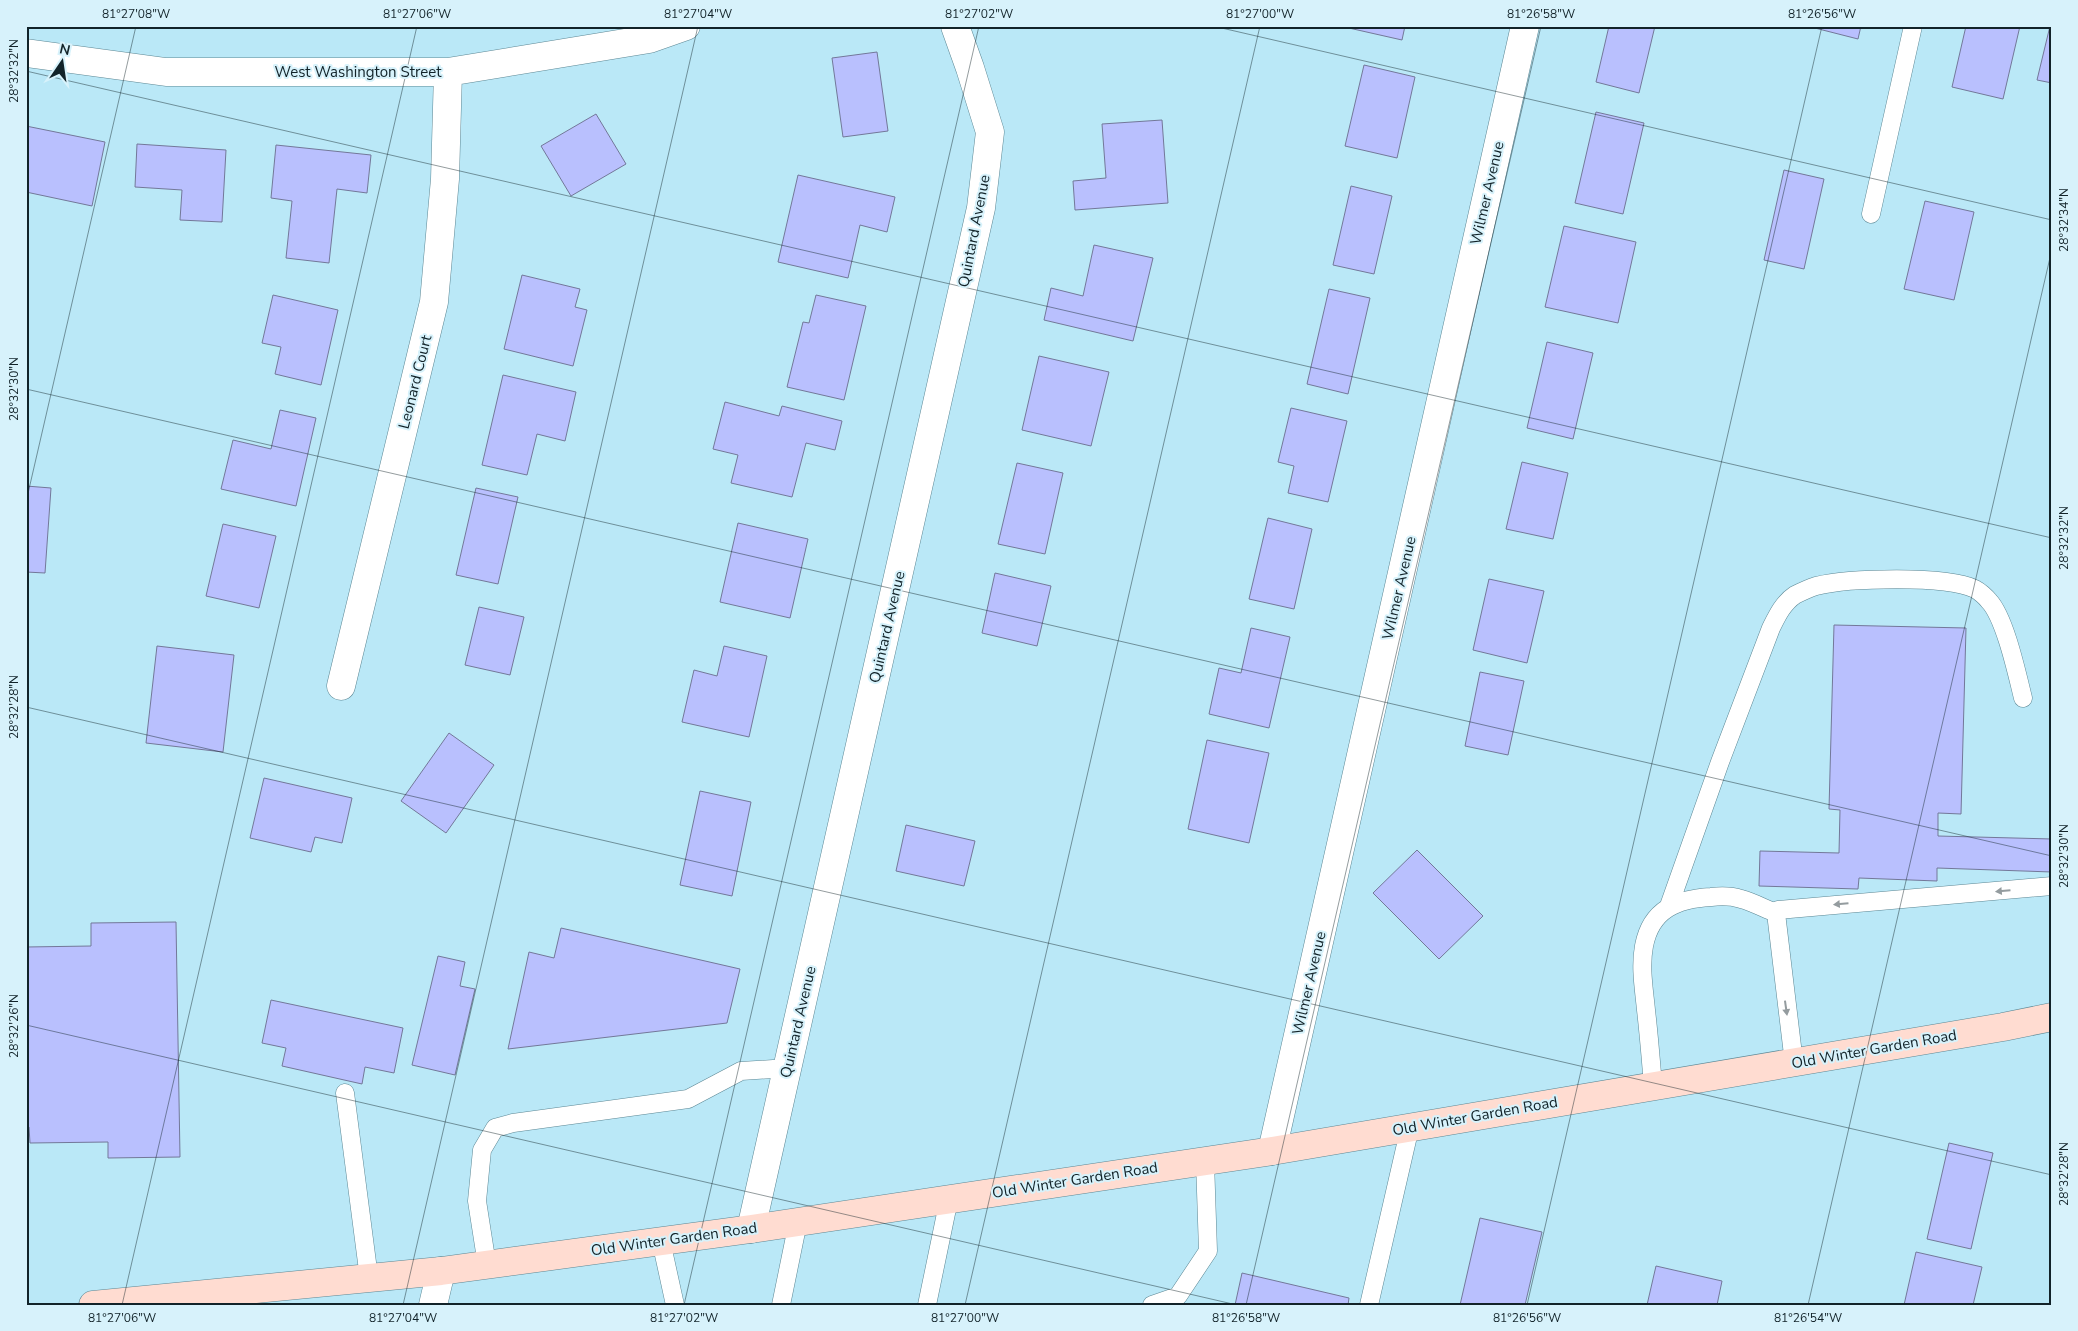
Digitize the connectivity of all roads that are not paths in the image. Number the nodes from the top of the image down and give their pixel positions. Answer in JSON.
{"nodes":[{"id":1,"x":686,"y":26,"type":"edge"},
{"id":2,"x":955,"y":26,"type":"edge"},
{"id":3,"x":1525,"y":26,"type":"edge"},
{"id":4,"x":1913,"y":26,"type":"edge"},
{"id":5,"x":26,"y":53,"type":"edge"},
{"id":6,"x":448,"y":72,"type":"junction"},
{"id":7,"x":1872,"y":214,"type":"dead end"},
{"id":8,"x":341,"y":686,"type":"dead end"},
{"id":9,"x":2023,"y":698,"type":"dead end"},
{"id":10,"x":2052,"y":886,"type":"edge"},
{"id":11,"x":1669,"y":906,"type":"junction"},
{"id":12,"x":1776,"y":914,"type":"junction"},
{"id":13,"x":2052,"y":1017,"type":"edge"},
{"id":14,"x":1794,"y":1062,"type":"junction"},
{"id":15,"x":788,"y":1068,"type":"junction"},
{"id":16,"x":1653,"y":1086,"type":"junction"},
{"id":17,"x":345,"y":1093,"type":"dead end"},
{"id":18,"x":1410,"y":1127,"type":"junction"},
{"id":19,"x":1272,"y":1151,"type":"junction"},
{"id":20,"x":1205,"y":1161,"type":"junction"},
{"id":21,"x":950,"y":1199,"type":"junction"},
{"id":22,"x":798,"y":1222,"type":"junction"},
{"id":23,"x":751,"y":1229,"type":"junction"},
{"id":24,"x":661,"y":1242,"type":"junction"},
{"id":25,"x":487,"y":1265,"type":"junction"},
{"id":26,"x":441,"y":1271,"type":"junction"},
{"id":27,"x":369,"y":1278,"type":"junction"},
{"id":28,"x":93,"y":1305,"type":"edge"},
{"id":29,"x":433,"y":1305,"type":"edge"},
{"id":30,"x":675,"y":1305,"type":"edge"},
{"id":31,"x":781,"y":1305,"type":"edge"},
{"id":32,"x":927,"y":1305,"type":"edge"},
{"id":33,"x":1152,"y":1305,"type":"edge"},
{"id":34,"x":1369,"y":1305,"type":"edge"}],
"edges":[{"from":1,"to":6,"type":"street","name":"West Washington Street"},
{"from":2,"to":15,"type":"street","name":"Quintard Avenue"},
{"from":3,"to":19,"type":"street","name":"Wilmer Avenue"},
{"from":4,"to":7,"type":"lane"},
{"from":5,"to":6,"type":"street","name":"West Washington Street"},
{"from":6,"to":8,"type":"street","name":"Leonard Court"},
{"from":9,"to":11,"type":"lane"},
{"from":10,"to":12,"type":"lane","one_way":true},
{"from":11,"to":12,"type":"lane"},
{"from":11,"to":16,"type":"lane"},
{"from":12,"to":14,"type":"lane","one_way":true},
{"from":13,"to":14,"type":"main road","name":"Old Winter Garden Road"},
{"from":14,"to":16,"type":"main road","name":"Old Winter Garden Road"},
{"from":15,"to":23,"type":"street","name":"Quintard Avenue"},
{"from":15,"to":25,"type":"lane"},
{"from":16,"to":18,"type":"main road","name":"Old Winter Garden Road"},
{"from":17,"to":27,"type":"lane"},
{"from":18,"to":19,"type":"main road","name":"Old Winter Garden Road"},
{"from":18,"to":34,"type":"lane"},
{"from":19,"to":20,"type":"main road","name":"Old Winter Garden Road"},
{"from":20,"to":21,"type":"main road","name":"Old Winter Garden Road"},
{"from":20,"to":33,"type":"lane"},
{"from":21,"to":22,"type":"main road","name":"Old Winter Garden Road"},
{"from":21,"to":32,"type":"lane"},
{"from":22,"to":23,"type":"main road","name":"Old Winter Garden Road"},
{"from":22,"to":31,"type":"lane"},
{"from":23,"to":24,"type":"main road","name":"Old Winter Garden Road"},
{"from":24,"to":25,"type":"main road","name":"Old Winter Garden Road"},
{"from":24,"to":30,"type":"lane"},
{"from":25,"to":26,"type":"main road","name":"Old Winter Garden Road"},
{"from":26,"to":27,"type":"main road","name":"Old Winter Garden Road"},
{"from":26,"to":29,"type":"street"},
{"from":27,"to":28,"type":"main road","name":"Old Winter Garden Road"}]}
